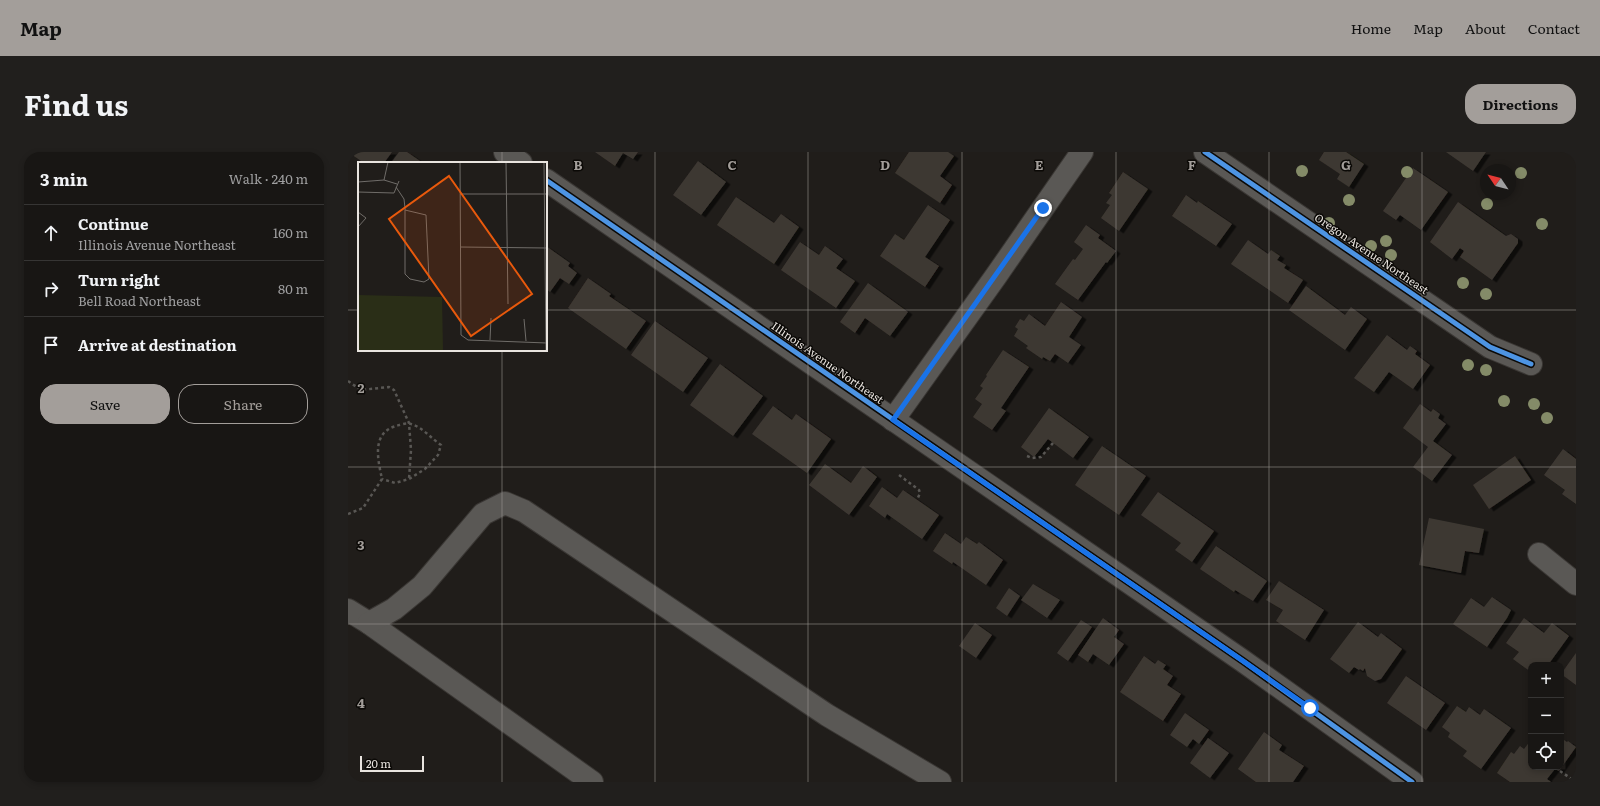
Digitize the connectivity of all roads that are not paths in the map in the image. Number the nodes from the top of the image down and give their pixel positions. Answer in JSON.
{"nodes":[{"id":1,"x":506,"y":152,"type":"edge"},
{"id":2,"x":530,"y":152,"type":"edge"},
{"id":3,"x":1082,"y":152,"type":"edge"},
{"id":4,"x":1205,"y":152,"type":"edge"},
{"id":5,"x":521,"y":162,"type":"edge"},
{"id":6,"x":523,"y":162,"type":"edge"},
{"id":7,"x":547,"y":181,"type":"edge"},
{"id":8,"x":1531,"y":364,"type":"dead end"},
{"id":9,"x":893,"y":420,"type":"junction"},
{"id":10,"x":1539,"y":554,"type":"dead end"},
{"id":11,"x":1576,"y":584,"type":"edge"},
{"id":12,"x":348,"y":610,"type":"edge"},
{"id":13,"x":369,"y":623,"type":"junction"},
{"id":14,"x":592,"y":782,"type":"edge"},
{"id":15,"x":940,"y":782,"type":"edge"},
{"id":16,"x":1412,"y":782,"type":"edge"}],
"edges":[{"from":1,"to":5,"type":"street"},
{"from":2,"to":6,"type":"street"},
{"from":3,"to":9,"type":"street"},
{"from":4,"to":8,"type":"street","name":"Oregon Avenue Northeast"},
{"from":7,"to":9,"type":"street","name":"Illinois Avenue Northeast"},
{"from":9,"to":16,"type":"street","name":"Illinois Avenue Northeast"},
{"from":10,"to":11,"type":"street"},
{"from":12,"to":13,"type":"street"},
{"from":13,"to":14,"type":"street"},
{"from":13,"to":15,"type":"street"}]}
